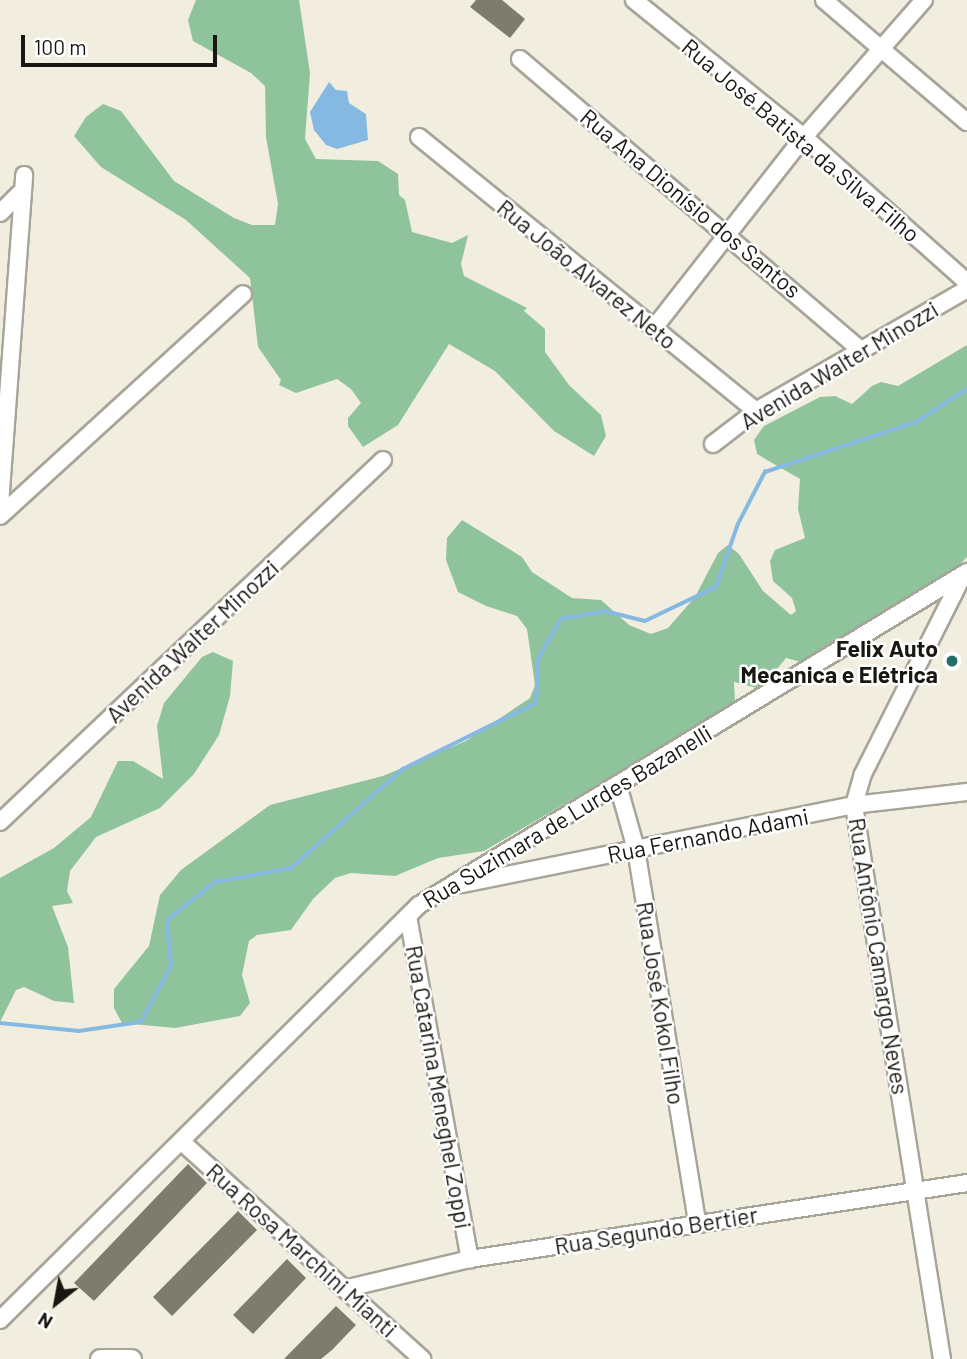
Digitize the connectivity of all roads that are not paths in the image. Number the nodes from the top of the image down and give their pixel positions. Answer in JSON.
{"nodes":[{"id":1,"x":634,"y":0,"type":"edge"},
{"id":2,"x":824,"y":0,"type":"edge"},
{"id":3,"x":924,"y":0,"type":"edge"},
{"id":4,"x":881,"y":51,"type":"junction"},
{"id":5,"x":520,"y":59,"type":"dead end"},
{"id":6,"x":967,"y":122,"type":"edge"},
{"id":7,"x":419,"y":137,"type":"dead end"},
{"id":8,"x":804,"y":137,"type":"junction"},
{"id":9,"x":23,"y":175,"type":"dead end"},
{"id":10,"x":19,"y":194,"type":"junction"},
{"id":11,"x":0,"y":213,"type":"edge"},
{"id":12,"x":729,"y":233,"type":"junction"},
{"id":13,"x":967,"y":282,"type":"edge"},
{"id":14,"x":967,"y":289,"type":"edge"},
{"id":15,"x":243,"y":294,"type":"dead end"},
{"id":16,"x":654,"y":328,"type":"junction"},
{"id":17,"x":860,"y":349,"type":"junction"},
{"id":18,"x":756,"y":411,"type":"junction"},
{"id":19,"x":713,"y":443,"type":"dead end"},
{"id":20,"x":383,"y":460,"type":"dead end"},
{"id":21,"x":0,"y":505,"type":"edge"},
{"id":22,"x":0,"y":516,"type":"edge"},
{"id":23,"x":965,"y":573,"type":"edge"},
{"id":24,"x":618,"y":785,"type":"junction"},
{"id":25,"x":967,"y":792,"type":"edge"},
{"id":26,"x":854,"y":805,"type":"junction"},
{"id":27,"x":0,"y":822,"type":"edge"},
{"id":28,"x":636,"y":849,"type":"junction"},
{"id":29,"x":450,"y":887,"type":"junction"},
{"id":30,"x":408,"y":916,"type":"junction"},
{"id":31,"x":181,"y":1142,"type":"junction"},
{"id":32,"x":967,"y":1183,"type":"edge"},
{"id":33,"x":918,"y":1191,"type":"junction"},
{"id":34,"x":697,"y":1223,"type":"junction"},
{"id":35,"x":471,"y":1259,"type":"junction"},
{"id":36,"x":348,"y":1288,"type":"junction"},
{"id":37,"x":0,"y":1320,"type":"edge"},
{"id":38,"x":100,"y":1359,"type":"edge"},
{"id":39,"x":131,"y":1359,"type":"edge"},
{"id":40,"x":422,"y":1359,"type":"edge"},
{"id":41,"x":942,"y":1359,"type":"edge"}],
"edges":[{"from":1,"to":8,"type":"street","name":"Rua José Batista da Silva Filho"},
{"from":2,"to":4,"type":"street"},
{"from":3,"to":4,"type":"street"},
{"from":4,"to":6,"type":"street"},
{"from":4,"to":8,"type":"street"},
{"from":5,"to":12,"type":"street","name":"Rua Ana Dionísio dos Santos"},
{"from":7,"to":16,"type":"street","name":"Rua João Alvarez Neto"},
{"from":8,"to":12,"type":"street"},
{"from":8,"to":13,"type":"street","name":"Rua José Batista da Silva Filho"},
{"from":9,"to":10,"type":"street"},
{"from":10,"to":11,"type":"street"},
{"from":10,"to":21,"type":"street"},
{"from":12,"to":16,"type":"street"},
{"from":12,"to":17,"type":"street","name":"Rua Ana Dionísio dos Santos"},
{"from":14,"to":17,"type":"street","name":"Avenida Walter Minozzi"},
{"from":15,"to":22,"type":"street"},
{"from":16,"to":18,"type":"street","name":"Rua João Alvarez Neto"},
{"from":17,"to":18,"type":"street","name":"Avenida Walter Minozzi"},
{"from":18,"to":19,"type":"street","name":"Avenida Walter Minozzi"},
{"from":20,"to":27,"type":"street","name":"Avenida Walter Minozzi"},
{"from":23,"to":24,"type":"street","name":"Rua Suzimara de Lurdes Bazanelli"},
{"from":23,"to":26,"type":"street","name":"Rua Antônio Camargo Neves"},
{"from":24,"to":28,"type":"street","name":"Rua José Kokol Filho"},
{"from":24,"to":29,"type":"street","name":"Rua Suzimara de Lurdes Bazanelli"},
{"from":25,"to":26,"type":"street","name":"Rua Fernando Adami"},
{"from":26,"to":28,"type":"street","name":"Rua Fernando Adami"},
{"from":26,"to":33,"type":"street","name":"Rua Antônio Camargo Neves"},
{"from":28,"to":29,"type":"street","name":"Rua Fernando Adami"},
{"from":28,"to":34,"type":"street","name":"Rua José Kokol Filho"},
{"from":29,"to":30,"type":"street","name":"Rua Suzimara de Lurdes Bazanelli"},
{"from":30,"to":31,"type":"street","name":"Rua Suzimara de Lurdes Bazanelli"},
{"from":30,"to":35,"type":"street","name":"Rua Catarina Meneghel Zoppi"},
{"from":31,"to":36,"type":"street","name":"Rua Rosa Marchini Mianti"},
{"from":31,"to":37,"type":"street","name":"Rua Suzimara de Lurdes Bazanelli"},
{"from":32,"to":33,"type":"street","name":"Rua Segundo Bertier"},
{"from":33,"to":34,"type":"street","name":"Rua Segundo Bertier"},
{"from":33,"to":41,"type":"street","name":"Rua Antônio Camargo Neves"},
{"from":34,"to":35,"type":"street","name":"Rua Segundo Bertier"},
{"from":35,"to":36,"type":"street","name":"Rua Segundo Bertier"},
{"from":36,"to":40,"type":"street","name":"Rua Rosa Marchini Mianti"},
{"from":38,"to":39,"type":"street"}]}
